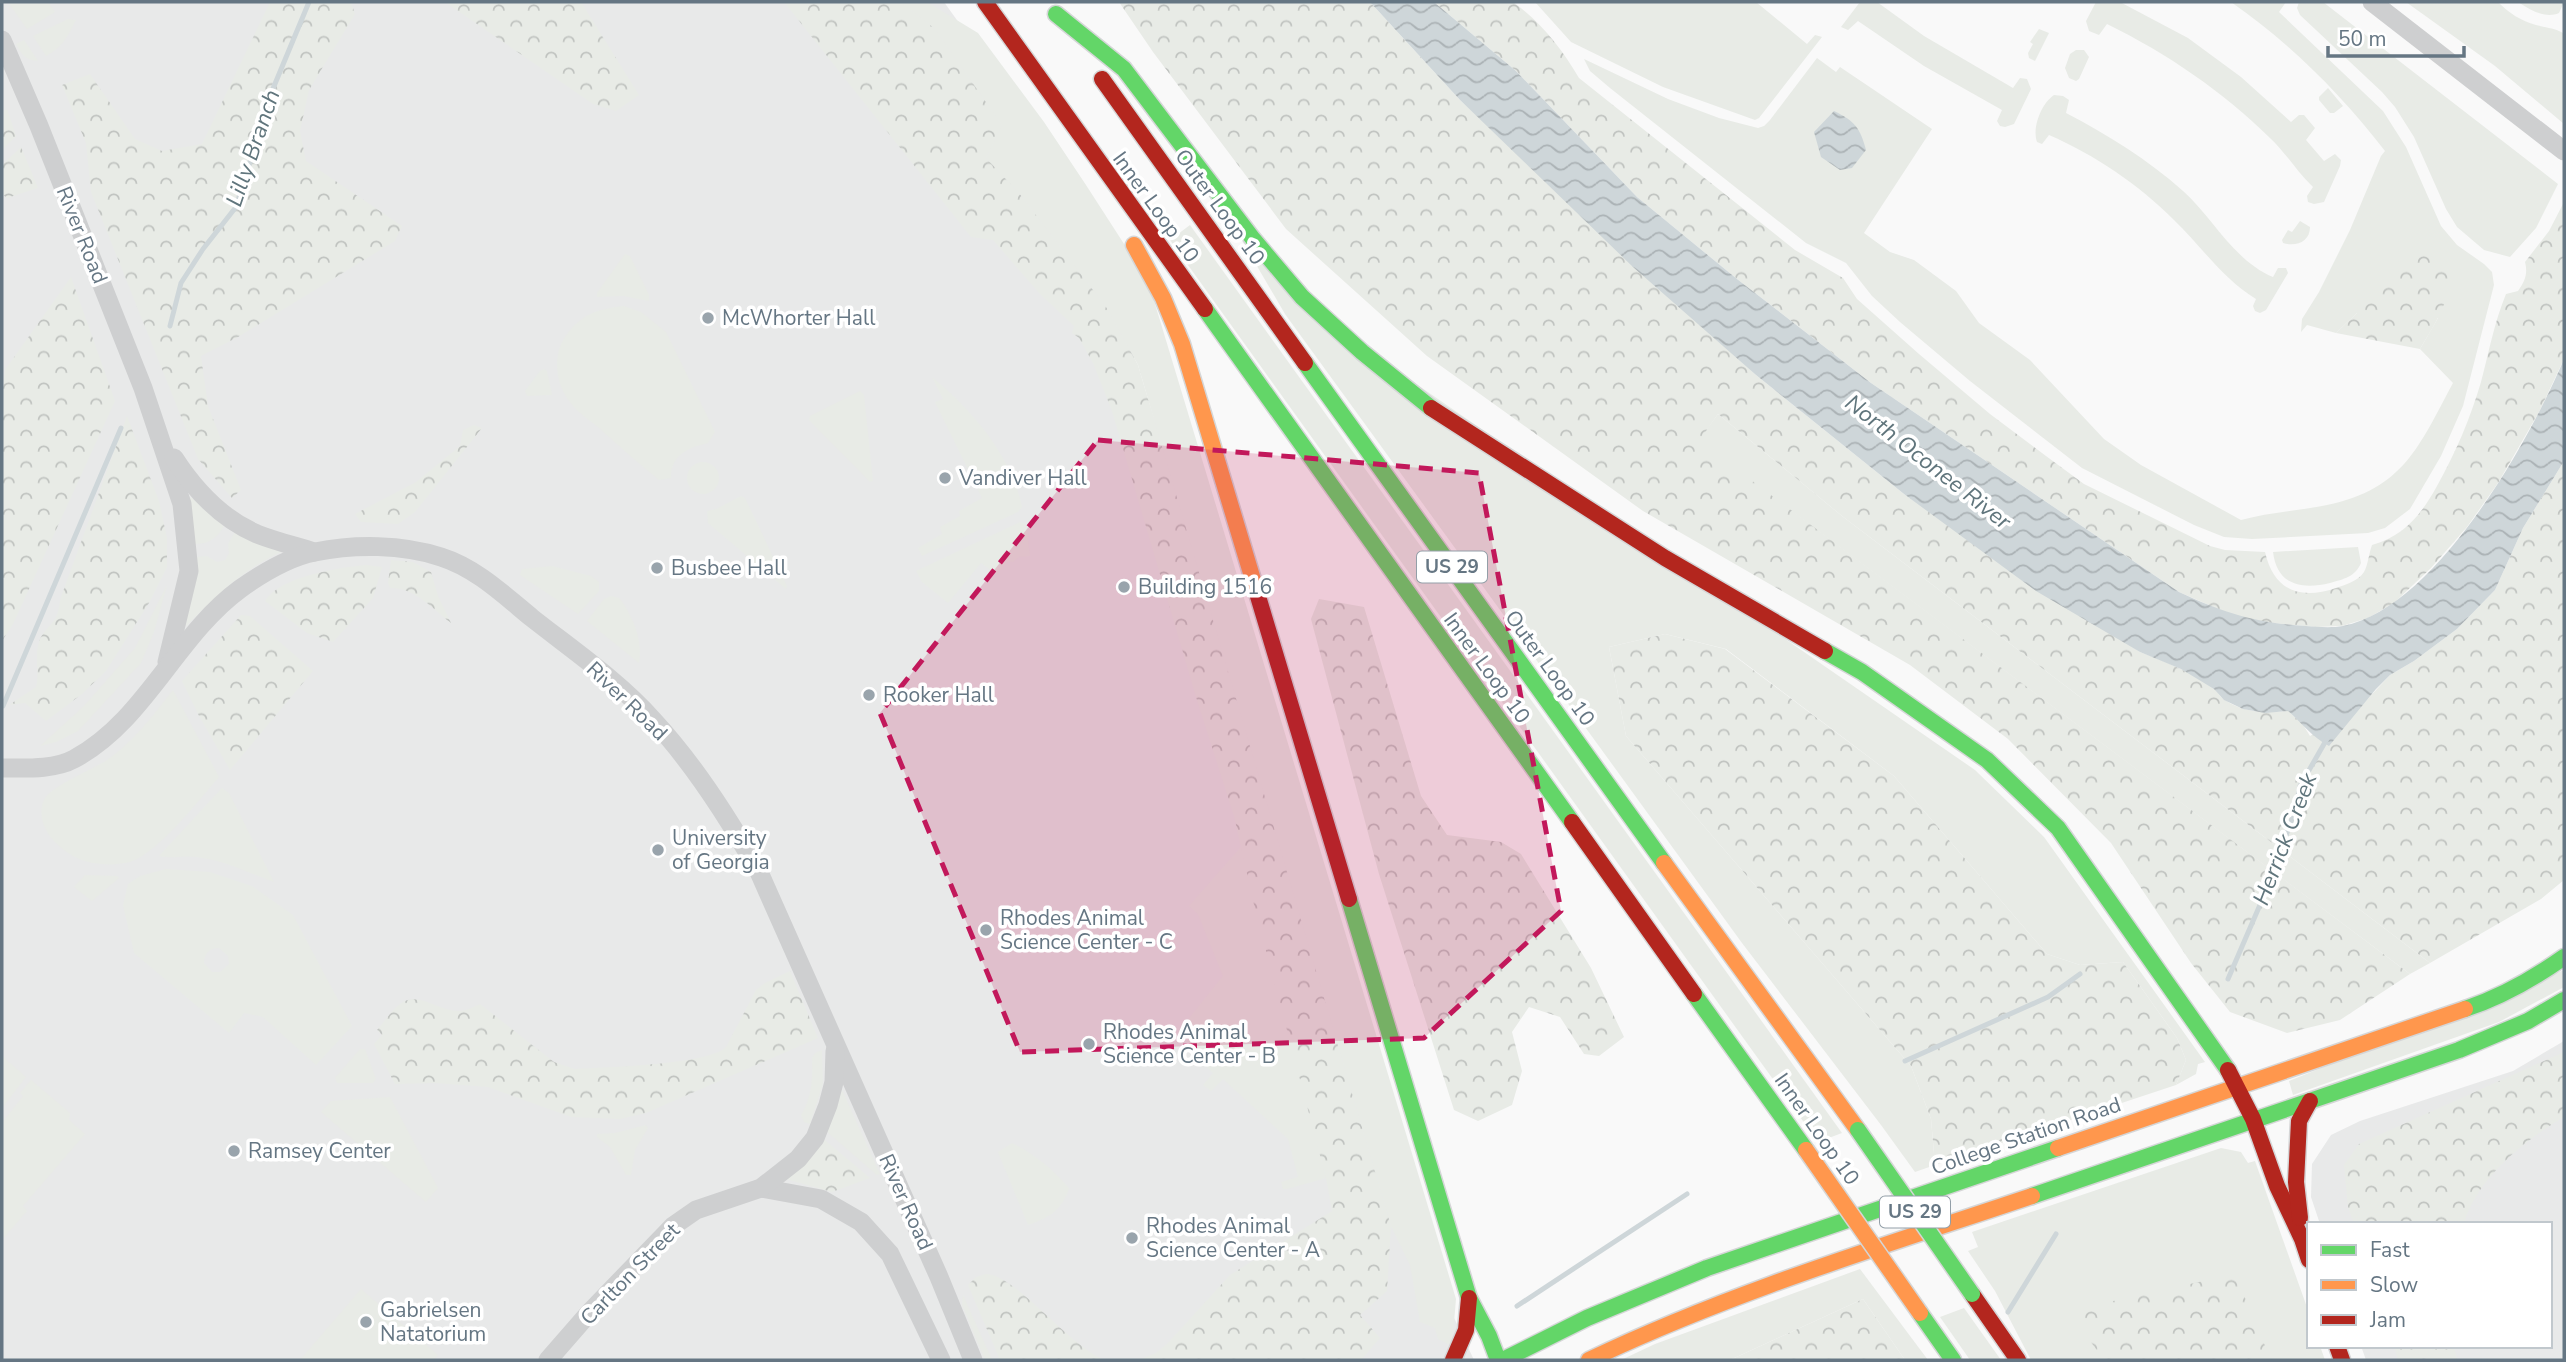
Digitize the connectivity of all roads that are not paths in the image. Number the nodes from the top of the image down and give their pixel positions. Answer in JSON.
{"nodes":[{"id":1,"x":985,"y":2,"type":"edge"},
{"id":2,"x":2372,"y":2,"type":"edge"},
{"id":3,"x":1052,"y":8,"type":"edge"},
{"id":4,"x":2,"y":40,"type":"edge"},
{"id":5,"x":1079,"y":136,"type":"junction"},
{"id":6,"x":2564,"y":151,"type":"edge"},
{"id":7,"x":1097,"y":188,"type":"dead end"},
{"id":8,"x":1124,"y":229,"type":"dead end"},
{"id":9,"x":158,"y":432,"type":"junction"},
{"id":10,"x":314,"y":552,"type":"junction"},
{"id":11,"x":166,"y":667,"type":"junction"},
{"id":12,"x":2,"y":768,"type":"edge"},
{"id":13,"x":2564,"y":957,"type":"edge"},
{"id":14,"x":2564,"y":1000,"type":"edge"},
{"id":15,"x":835,"y":1046,"type":"junction"},
{"id":16,"x":2237,"y":1086,"type":"junction"},
{"id":17,"x":2310,"y":1101,"type":"junction"},
{"id":18,"x":2253,"y":1119,"type":"junction"},
{"id":19,"x":761,"y":1188,"type":"junction"},
{"id":20,"x":2302,"y":1239,"type":"junction"},
{"id":21,"x":2307,"y":1254,"type":"edge"},
{"id":22,"x":1469,"y":1298,"type":"junction"},
{"id":23,"x":548,"y":1360,"type":"edge"},
{"id":24,"x":941,"y":1360,"type":"edge"},
{"id":25,"x":973,"y":1360,"type":"edge"},
{"id":26,"x":1453,"y":1360,"type":"edge"},
{"id":27,"x":1500,"y":1360,"type":"edge"},
{"id":28,"x":1589,"y":1360,"type":"edge"},
{"id":29,"x":1953,"y":1360,"type":"edge"},
{"id":30,"x":2018,"y":1360,"type":"edge"}],
"edges":[{"from":1,"to":5,"type":"main road","name":"Inner Loop 10","number":"US 29"},
{"from":2,"to":6,"type":"street"},
{"from":3,"to":16,"type":"main road"},
{"from":3,"to":30,"type":"main road","name":"Outer Loop 10","number":"US 29","bridge":true},
{"from":4,"to":9,"type":"street","name":"River Road"},
{"from":5,"to":7,"type":"main road"},
{"from":5,"to":29,"type":"main road","name":"Inner Loop 10","number":"US 29","bridge":true},
{"from":8,"to":22,"type":"main road"},
{"from":9,"to":10,"type":"street","name":"River Road"},
{"from":9,"to":11,"type":"street","name":"River Road"},
{"from":10,"to":11,"type":"street","name":"River Road"},
{"from":10,"to":15,"type":"street","name":"River Road"},
{"from":11,"to":12,"type":"street","name":"River Road"},
{"from":13,"to":16,"type":"main road","name":"College Station Road"},
{"from":14,"to":17,"type":"main road"},
{"from":15,"to":19,"type":"street","name":"River Road"},
{"from":15,"to":25,"type":"street","name":"River Road"},
{"from":16,"to":18,"type":"main road"},
{"from":16,"to":27,"type":"main road","name":"College Station Road"},
{"from":17,"to":18,"type":"main road"},
{"from":17,"to":20,"type":"main road"},
{"from":18,"to":20,"type":"main road"},
{"from":18,"to":28,"type":"main road"},
{"from":19,"to":23,"type":"street","name":"Carlton Street"},
{"from":19,"to":24,"type":"street","name":"River Road"},
{"from":20,"to":21,"type":"main road"},
{"from":22,"to":26,"type":"main road"},
{"from":22,"to":27,"type":"main road"}]}
